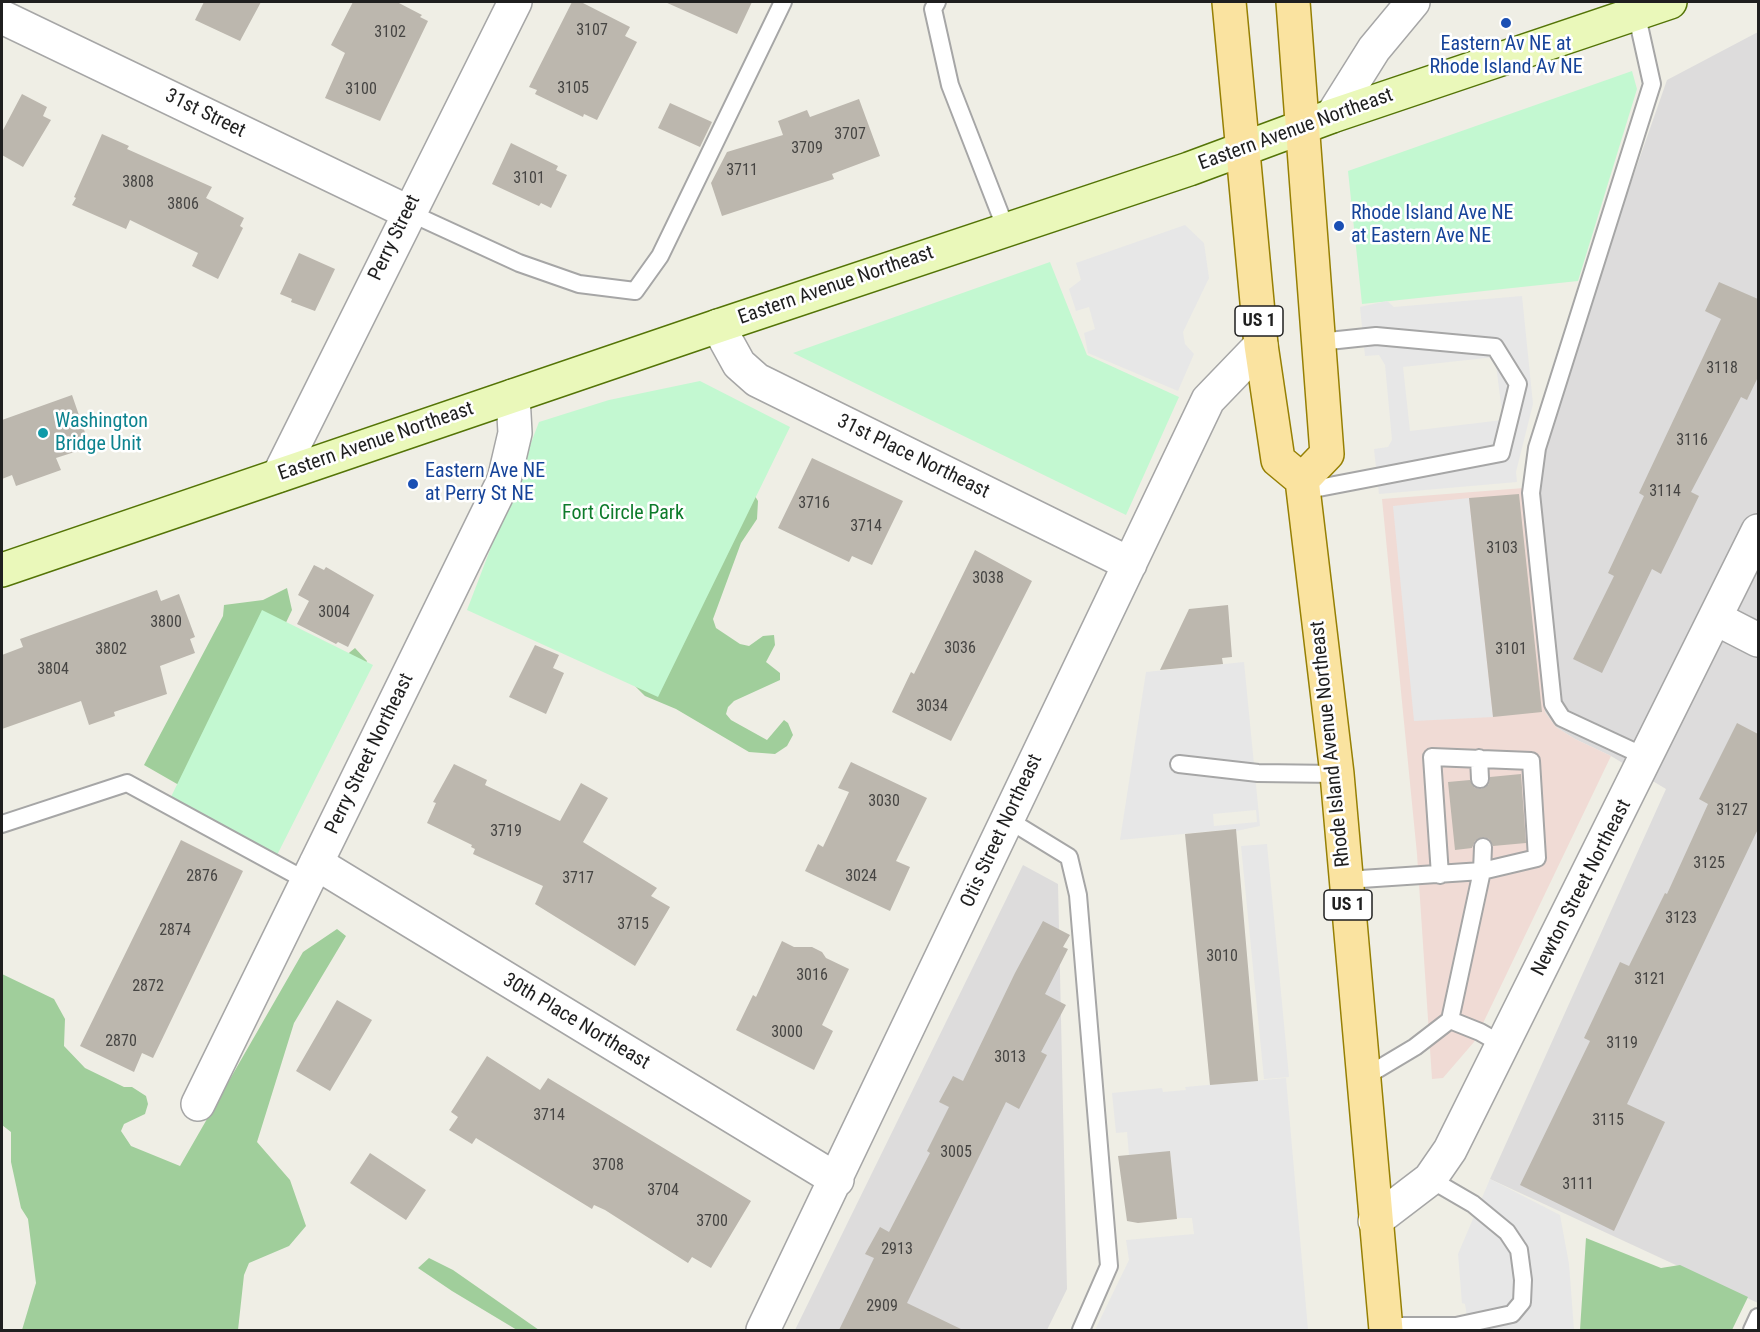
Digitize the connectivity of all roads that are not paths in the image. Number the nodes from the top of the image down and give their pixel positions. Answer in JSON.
{"nodes":[{"id":1,"x":515,"y":2,"type":"edge"},
{"id":2,"x":783,"y":2,"type":"edge"},
{"id":3,"x":937,"y":2,"type":"edge"},
{"id":4,"x":1229,"y":2,"type":"edge"},
{"id":5,"x":1293,"y":2,"type":"edge"},
{"id":6,"x":1413,"y":2,"type":"edge"},
{"id":7,"x":1670,"y":2,"type":"edge"},
{"id":8,"x":1636,"y":12,"type":"junction"},
{"id":9,"x":2,"y":17,"type":"edge"},
{"id":10,"x":1332,"y":116,"type":"junction"},
{"id":11,"x":1301,"y":129,"type":"junction"},
{"id":12,"x":1244,"y":150,"type":"junction"},
{"id":13,"x":408,"y":212,"type":"junction"},
{"id":14,"x":1006,"y":229,"type":"junction"},
{"id":15,"x":718,"y":326,"type":"junction"},
{"id":16,"x":1319,"y":342,"type":"junction"},
{"id":17,"x":1261,"y":345,"type":"junction"},
{"id":18,"x":513,"y":396,"type":"junction"},
{"id":19,"x":279,"y":475,"type":"junction"},
{"id":20,"x":1303,"y":486,"type":"junction"},
{"id":21,"x":1758,"y":531,"type":"edge"},
{"id":22,"x":1130,"y":564,"type":"junction"},
{"id":23,"x":2,"y":570,"type":"edge"},
{"id":24,"x":1717,"y":619,"type":"junction"},
{"id":25,"x":1758,"y":640,"type":"edge"},
{"id":26,"x":1479,"y":758,"type":"junction"},
{"id":27,"x":1648,"y":758,"type":"junction"},
{"id":28,"x":1179,"y":764,"type":"dead end"},
{"id":29,"x":1336,"y":774,"type":"junction"},
{"id":30,"x":1480,"y":778,"type":"dead end"},
{"id":31,"x":1006,"y":819,"type":"junction"},
{"id":32,"x":2,"y":824,"type":"edge"},
{"id":33,"x":1483,"y":848,"type":"dead end"},
{"id":34,"x":1482,"y":871,"type":"junction"},
{"id":35,"x":312,"y":872,"type":"junction"},
{"id":36,"x":1440,"y":875,"type":"junction"},
{"id":37,"x":1346,"y":880,"type":"junction"},
{"id":38,"x":1450,"y":1020,"type":"junction"},
{"id":39,"x":1503,"y":1045,"type":"junction"},
{"id":40,"x":1363,"y":1078,"type":"junction"},
{"id":41,"x":198,"y":1104,"type":"dead end"},
{"id":42,"x":1430,"y":1179,"type":"junction"},
{"id":43,"x":837,"y":1180,"type":"junction"},
{"id":44,"x":1375,"y":1221,"type":"junction"},
{"id":45,"x":1758,"y":1317,"type":"edge"},
{"id":46,"x":1386,"y":1328,"type":"edge"},
{"id":47,"x":763,"y":1330,"type":"edge"},
{"id":48,"x":1081,"y":1330,"type":"edge"},
{"id":49,"x":1752,"y":1330,"type":"edge"}],
"edges":[{"from":1,"to":13,"type":"street","name":"Perry Street"},
{"from":2,"to":13,"type":"lane"},
{"from":3,"to":14,"type":"lane"},
{"from":4,"to":12,"type":"main road","number":"US 1"},
{"from":5,"to":11,"type":"main road"},
{"from":6,"to":10,"type":"street"},
{"from":7,"to":8,"type":"main road","name":"Eastern Avenue Northeast"},
{"from":8,"to":10,"type":"main road","name":"Eastern Avenue Northeast"},
{"from":8,"to":27,"type":"lane"},
{"from":9,"to":13,"type":"street","name":"31st Street"},
{"from":10,"to":11,"type":"main road","name":"Eastern Avenue Northeast"},
{"from":11,"to":12,"type":"main road","name":"Eastern Avenue Northeast"},
{"from":11,"to":16,"type":"main road"},
{"from":12,"to":14,"type":"main road","name":"Eastern Avenue Northeast"},
{"from":12,"to":17,"type":"main road","number":"US 1"},
{"from":13,"to":19,"type":"street","name":"Perry Street"},
{"from":14,"to":15,"type":"main road","name":"Eastern Avenue Northeast"},
{"from":15,"to":18,"type":"main road","name":"Eastern Avenue Northeast"},
{"from":15,"to":22,"type":"street","name":"31st Place Northeast"},
{"from":16,"to":20,"type":"main road"},
{"from":16,"to":20,"type":"lane"},
{"from":17,"to":20,"type":"main road","number":"US 1"},
{"from":17,"to":22,"type":"street","name":"Otis Street Northeast"},
{"from":18,"to":19,"type":"main road","name":"Eastern Avenue Northeast"},
{"from":18,"to":35,"type":"street","name":"Perry Street Northeast"},
{"from":19,"to":23,"type":"main road","name":"Eastern Avenue Northeast"},
{"from":20,"to":29,"type":"main road","name":"Rhode Island Avenue Northeast","number":"US 1"},
{"from":21,"to":24,"type":"street","name":"Newton Street Northeast"},
{"from":22,"to":31,"type":"street","name":"Otis Street Northeast"},
{"from":24,"to":25,"type":"street"},
{"from":24,"to":27,"type":"street","name":"Newton Street Northeast"},
{"from":26,"to":30,"type":"lane"},
{"from":26,"to":34,"type":"lane"},
{"from":26,"to":36,"type":"lane"},
{"from":27,"to":39,"type":"street","name":"Newton Street Northeast"},
{"from":28,"to":29,"type":"lane"},
{"from":29,"to":37,"type":"main road","name":"Rhode Island Avenue Northeast","number":"US 1"},
{"from":31,"to":43,"type":"street","name":"Otis Street Northeast"},
{"from":31,"to":48,"type":"lane"},
{"from":32,"to":35,"type":"lane"},
{"from":33,"to":34,"type":"lane"},
{"from":34,"to":36,"type":"lane"},
{"from":34,"to":38,"type":"lane"},
{"from":35,"to":41,"type":"street","name":"Perry Street Northeast"},
{"from":35,"to":43,"type":"street","name":"30th Place Northeast"},
{"from":36,"to":37,"type":"lane"},
{"from":37,"to":40,"type":"main road","name":"Rhode Island Avenue Northeast","number":"US 1"},
{"from":38,"to":39,"type":"lane"},
{"from":38,"to":40,"type":"lane"},
{"from":39,"to":42,"type":"street","name":"Newton Street Northeast"},
{"from":40,"to":44,"type":"main road","name":"Rhode Island Avenue Northeast","number":"US 1"},
{"from":42,"to":44,"type":"street","name":"Newton Street Northeast"},
{"from":42,"to":46,"type":"lane"},
{"from":43,"to":47,"type":"street","name":"Otis Street Northeast"},
{"from":44,"to":46,"type":"main road","name":"Rhode Island Avenue Northeast","number":"US 1"},
{"from":45,"to":49,"type":"lane"}]}
